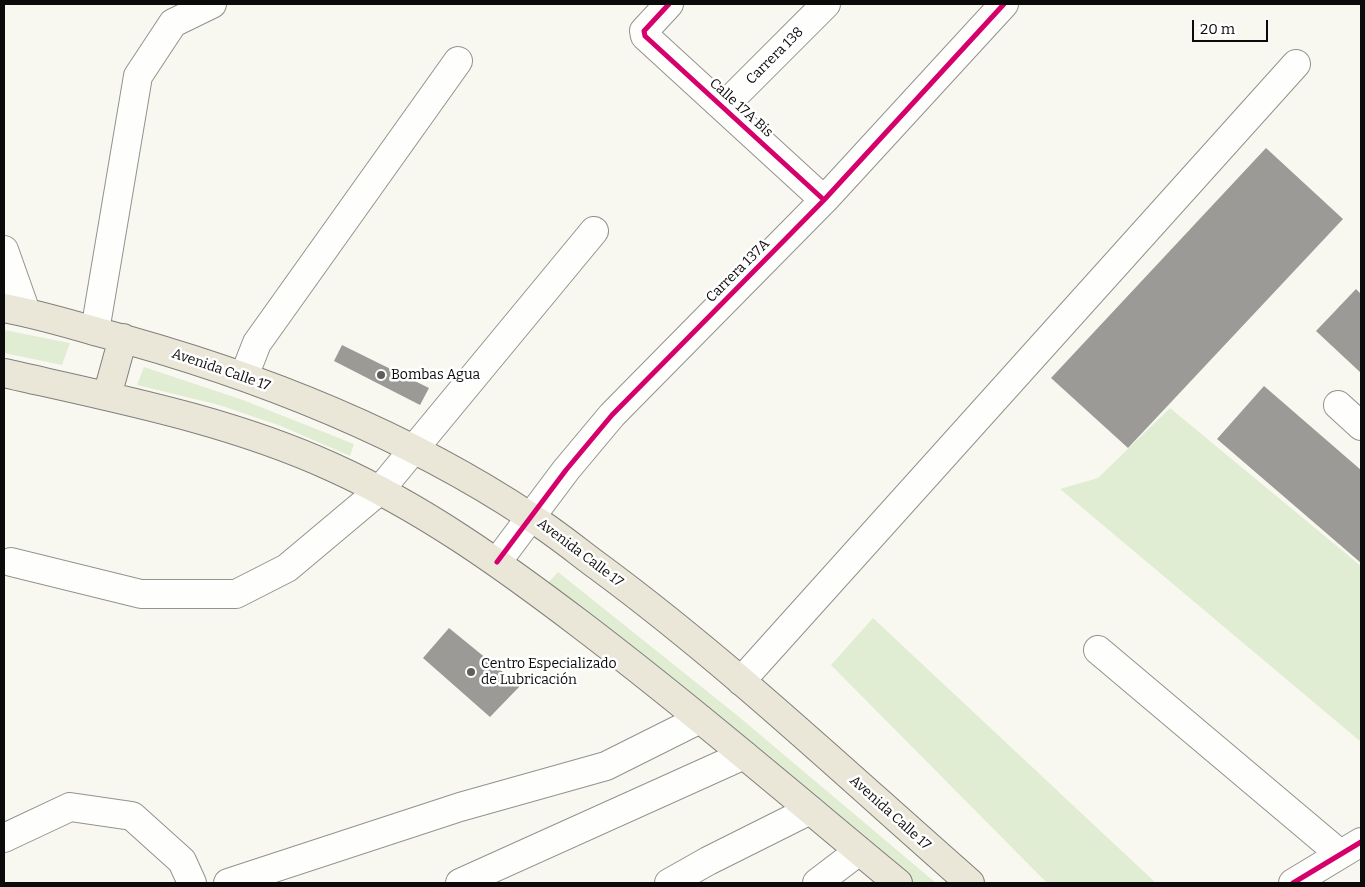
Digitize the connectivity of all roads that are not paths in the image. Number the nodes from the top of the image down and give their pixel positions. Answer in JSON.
{"nodes":[{"id":1,"x":212,"y":4,"type":"edge"},
{"id":2,"x":669,"y":4,"type":"edge"},
{"id":3,"x":826,"y":4,"type":"edge"},
{"id":4,"x":1004,"y":4,"type":"edge"},
{"id":5,"x":458,"y":61,"type":"dead end"},
{"id":6,"x":1296,"y":64,"type":"dead end"},
{"id":7,"x":723,"y":107,"type":"junction"},
{"id":8,"x":824,"y":200,"type":"junction"},
{"id":9,"x":594,"y":231,"type":"dead end"},
{"id":10,"x":4,"y":250,"type":"edge"},
{"id":11,"x":15,"y":310,"type":"edge"},
{"id":12,"x":95,"y":331,"type":"junction"},
{"id":13,"x":123,"y":338,"type":"junction"},
{"id":14,"x":4,"y":373,"type":"edge"},
{"id":15,"x":244,"y":376,"type":"junction"},
{"id":16,"x":107,"y":396,"type":"junction"},
{"id":17,"x":1338,"y":405,"type":"dead end"},
{"id":18,"x":1361,"y":426,"type":"edge"},
{"id":19,"x":414,"y":449,"type":"junction"},
{"id":20,"x":380,"y":490,"type":"junction"},
{"id":21,"x":531,"y":516,"type":"junction"},
{"id":22,"x":11,"y":562,"type":"dead end"},
{"id":23,"x":497,"y":562,"type":"junction"},
{"id":24,"x":1098,"y":650,"type":"dead end"},
{"id":25,"x":741,"y":681,"type":"junction"},
{"id":26,"x":700,"y":719,"type":"junction"},
{"id":27,"x":744,"y":755,"type":"junction"},
{"id":28,"x":810,"y":810,"type":"junction"},
{"id":29,"x":4,"y":838,"type":"edge"},
{"id":30,"x":1350,"y":848,"type":"edge"},
{"id":31,"x":859,"y":851,"type":"junction"},
{"id":32,"x":192,"y":883,"type":"edge"},
{"id":33,"x":228,"y":883,"type":"edge"},
{"id":34,"x":460,"y":883,"type":"edge"},
{"id":35,"x":669,"y":883,"type":"edge"},
{"id":36,"x":817,"y":883,"type":"edge"},
{"id":37,"x":898,"y":883,"type":"edge"},
{"id":38,"x":970,"y":883,"type":"edge"},
{"id":39,"x":1293,"y":883,"type":"edge"}],
"edges":[{"from":1,"to":12,"type":"street"},
{"from":2,"to":7,"type":"street","name":"Calle 17A Bis"},
{"from":3,"to":7,"type":"street","name":"Carrera 138"},
{"from":4,"to":8,"type":"street","name":"Carrera 137A"},
{"from":5,"to":15,"type":"street"},
{"from":6,"to":25,"type":"street"},
{"from":7,"to":8,"type":"street","name":"Calle 17A Bis"},
{"from":8,"to":21,"type":"street","name":"Carrera 137A"},
{"from":9,"to":19,"type":"street"},
{"from":10,"to":11,"type":"street"},
{"from":11,"to":12,"type":"main road","name":"Avenida Calle 17"},
{"from":12,"to":13,"type":"main road","name":"Avenida Calle 17"},
{"from":13,"to":15,"type":"main road","name":"Avenida Calle 17"},
{"from":13,"to":16,"type":"main road"},
{"from":14,"to":16,"type":"main road"},
{"from":15,"to":19,"type":"main road","name":"Avenida Calle 17"},
{"from":16,"to":20,"type":"main road"},
{"from":17,"to":18,"type":"street"},
{"from":19,"to":20,"type":"street"},
{"from":19,"to":21,"type":"main road","name":"Avenida Calle 17"},
{"from":20,"to":22,"type":"street"},
{"from":20,"to":23,"type":"main road"},
{"from":21,"to":23,"type":"street","name":"Carrera 137A"},
{"from":21,"to":25,"type":"main road","name":"Avenida Calle 17"},
{"from":23,"to":26,"type":"main road"},
{"from":24,"to":30,"type":"street"},
{"from":25,"to":38,"type":"main road","name":"Avenida Calle 17"},
{"from":26,"to":27,"type":"main road"},
{"from":26,"to":33,"type":"street"},
{"from":27,"to":28,"type":"main road"},
{"from":27,"to":34,"type":"street"},
{"from":28,"to":31,"type":"main road"},
{"from":28,"to":35,"type":"street"},
{"from":29,"to":32,"type":"street"},
{"from":30,"to":39,"type":"street"},
{"from":31,"to":36,"type":"street"},
{"from":31,"to":37,"type":"main road"}]}
